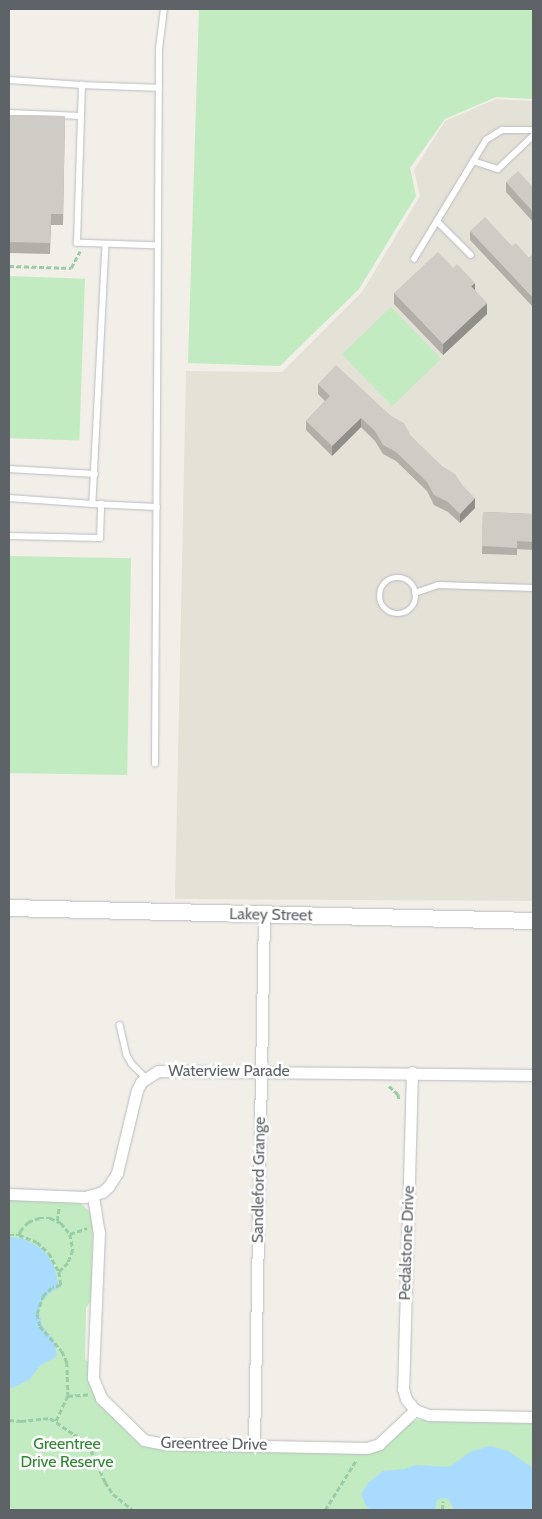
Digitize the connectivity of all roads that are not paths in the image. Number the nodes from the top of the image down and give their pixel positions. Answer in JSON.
{"nodes":[{"id":1,"x":164,"y":9,"type":"edge"},
{"id":2,"x":9,"y":80,"type":"edge"},
{"id":3,"x":82,"y":85,"type":"junction"},
{"id":4,"x":159,"y":88,"type":"junction"},
{"id":5,"x":9,"y":113,"type":"edge"},
{"id":6,"x":82,"y":116,"type":"junction"},
{"id":7,"x":533,"y":130,"type":"edge"},
{"id":8,"x":533,"y":136,"type":"edge"},
{"id":9,"x":473,"y":160,"type":"junction"},
{"id":10,"x":437,"y":221,"type":"junction"},
{"id":11,"x":106,"y":244,"type":"junction"},
{"id":12,"x":158,"y":246,"type":"junction"},
{"id":13,"x":471,"y":255,"type":"dead end"},
{"id":14,"x":414,"y":259,"type":"dead end"},
{"id":15,"x":9,"y":469,"type":"edge"},
{"id":16,"x":94,"y":474,"type":"junction"},
{"id":17,"x":9,"y":498,"type":"edge"},
{"id":18,"x":93,"y":504,"type":"junction"},
{"id":19,"x":101,"y":504,"type":"junction"},
{"id":20,"x":157,"y":506,"type":"junction"},
{"id":21,"x":9,"y":536,"type":"edge"},
{"id":22,"x":533,"y":588,"type":"edge"},
{"id":23,"x":415,"y":593,"type":"junction"},
{"id":24,"x":156,"y":764,"type":"dead end"},
{"id":25,"x":9,"y":908,"type":"edge"},
{"id":26,"x":264,"y":914,"type":"junction"},
{"id":27,"x":533,"y":921,"type":"edge"},
{"id":28,"x":120,"y":1025,"type":"dead end"},
{"id":29,"x":262,"y":1071,"type":"junction"},
{"id":30,"x":412,"y":1072,"type":"junction"},
{"id":31,"x":533,"y":1074,"type":"edge"},
{"id":32,"x":146,"y":1078,"type":"junction"},
{"id":33,"x":9,"y":1194,"type":"edge"},
{"id":34,"x":93,"y":1196,"type":"junction"},
{"id":35,"x":415,"y":1410,"type":"junction"},
{"id":36,"x":533,"y":1417,"type":"edge"},
{"id":37,"x":254,"y":1445,"type":"junction"}],
"edges":[{"from":1,"to":4,"type":"lane"},
{"from":2,"to":3,"type":"lane"},
{"from":3,"to":4,"type":"lane"},
{"from":3,"to":6,"type":"lane"},
{"from":4,"to":12,"type":"lane"},
{"from":5,"to":6,"type":"lane"},
{"from":6,"to":11,"type":"lane"},
{"from":7,"to":9,"type":"lane"},
{"from":8,"to":9,"type":"lane"},
{"from":9,"to":10,"type":"lane"},
{"from":10,"to":13,"type":"lane"},
{"from":10,"to":14,"type":"lane"},
{"from":11,"to":12,"type":"lane"},
{"from":11,"to":16,"type":"lane"},
{"from":12,"to":20,"type":"lane"},
{"from":15,"to":16,"type":"lane"},
{"from":16,"to":18,"type":"lane"},
{"from":17,"to":18,"type":"lane"},
{"from":18,"to":19,"type":"lane"},
{"from":19,"to":20,"type":"lane"},
{"from":19,"to":21,"type":"lane"},
{"from":20,"to":24,"type":"lane"},
{"from":22,"to":23,"type":"lane"},
{"from":23,"to":23,"type":"lane"},
{"from":25,"to":26,"type":"street","name":"Lakey Street"},
{"from":26,"to":27,"type":"street","name":"Lakey Street"},
{"from":26,"to":29,"type":"street","name":"Sandleford Grange"},
{"from":28,"to":32,"type":"lane"},
{"from":29,"to":30,"type":"street","name":"Waterview Parade"},
{"from":29,"to":32,"type":"street","name":"Waterview Parade"},
{"from":29,"to":37,"type":"street","name":"Sandleford Grange"},
{"from":30,"to":31,"type":"street","name":"Waterview Parade"},
{"from":30,"to":35,"type":"street","name":"Pedalstone Drive"},
{"from":32,"to":34,"type":"street","name":"Waterview Parade"},
{"from":33,"to":34,"type":"street"},
{"from":34,"to":37,"type":"street","name":"Greentree Drive"},
{"from":35,"to":36,"type":"street"},
{"from":35,"to":37,"type":"street","name":"Greentree Drive"}]}
